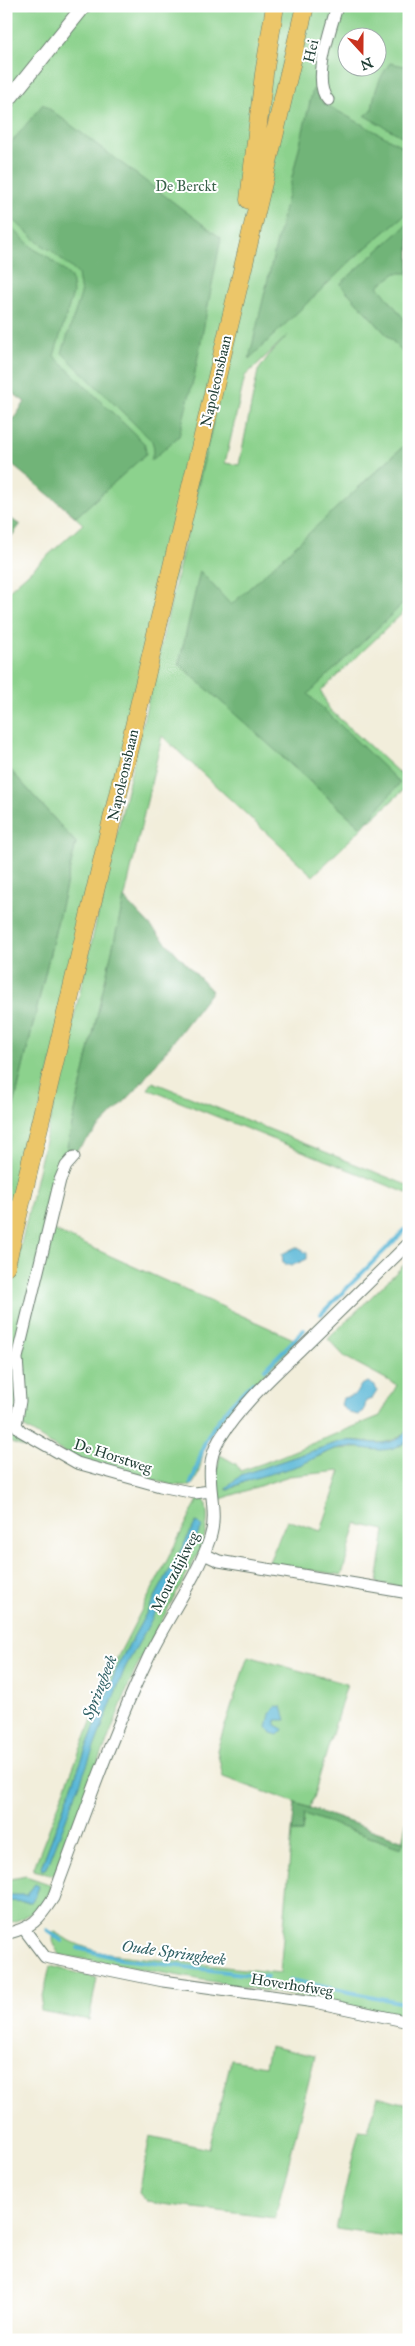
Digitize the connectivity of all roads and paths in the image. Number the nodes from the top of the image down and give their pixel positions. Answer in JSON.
{"nodes":[{"id":1,"x":84,"y":6,"type":"edge"},
{"id":2,"x":275,"y":6,"type":"edge"},
{"id":3,"x":305,"y":6,"type":"edge"},
{"id":4,"x":337,"y":6,"type":"edge"},
{"id":5,"x":328,"y":100,"type":"dead end"},
{"id":6,"x":6,"y":104,"type":"edge"},
{"id":7,"x":239,"y":285,"type":"junction"},
{"id":8,"x":74,"y":1157,"type":"dead end"},
{"id":9,"x":409,"y":1243,"type":"edge"},
{"id":10,"x":6,"y":1266,"type":"edge"},
{"id":11,"x":210,"y":1491,"type":"junction"},
{"id":12,"x":204,"y":1554,"type":"junction"},
{"id":13,"x":409,"y":1593,"type":"edge"},
{"id":14,"x":24,"y":1929,"type":"junction"},
{"id":15,"x":6,"y":1934,"type":"edge"},
{"id":16,"x":409,"y":2022,"type":"edge"}],
"edges":[{"from":1,"to":6,"type":"street"},
{"from":2,"to":7,"type":"main road","name":"Napoleonsbaan"},
{"from":3,"to":7,"type":"main road","name":"Napoleonsbaan"},
{"from":4,"to":5,"type":"street","name":"Hei"},
{"from":7,"to":10,"type":"main road","name":"Napoleonsbaan"},
{"from":8,"to":11,"type":"street","name":"De Horstweg"},
{"from":9,"to":11,"type":"street","name":"Moutzdijkweg"},
{"from":11,"to":12,"type":"street","name":"Moutzdijkweg"},
{"from":12,"to":13,"type":"street"},
{"from":12,"to":14,"type":"street","name":"Moutzdijkweg"},
{"from":14,"to":15,"type":"street"},
{"from":14,"to":16,"type":"street","name":"Hoverhofweg"}]}
